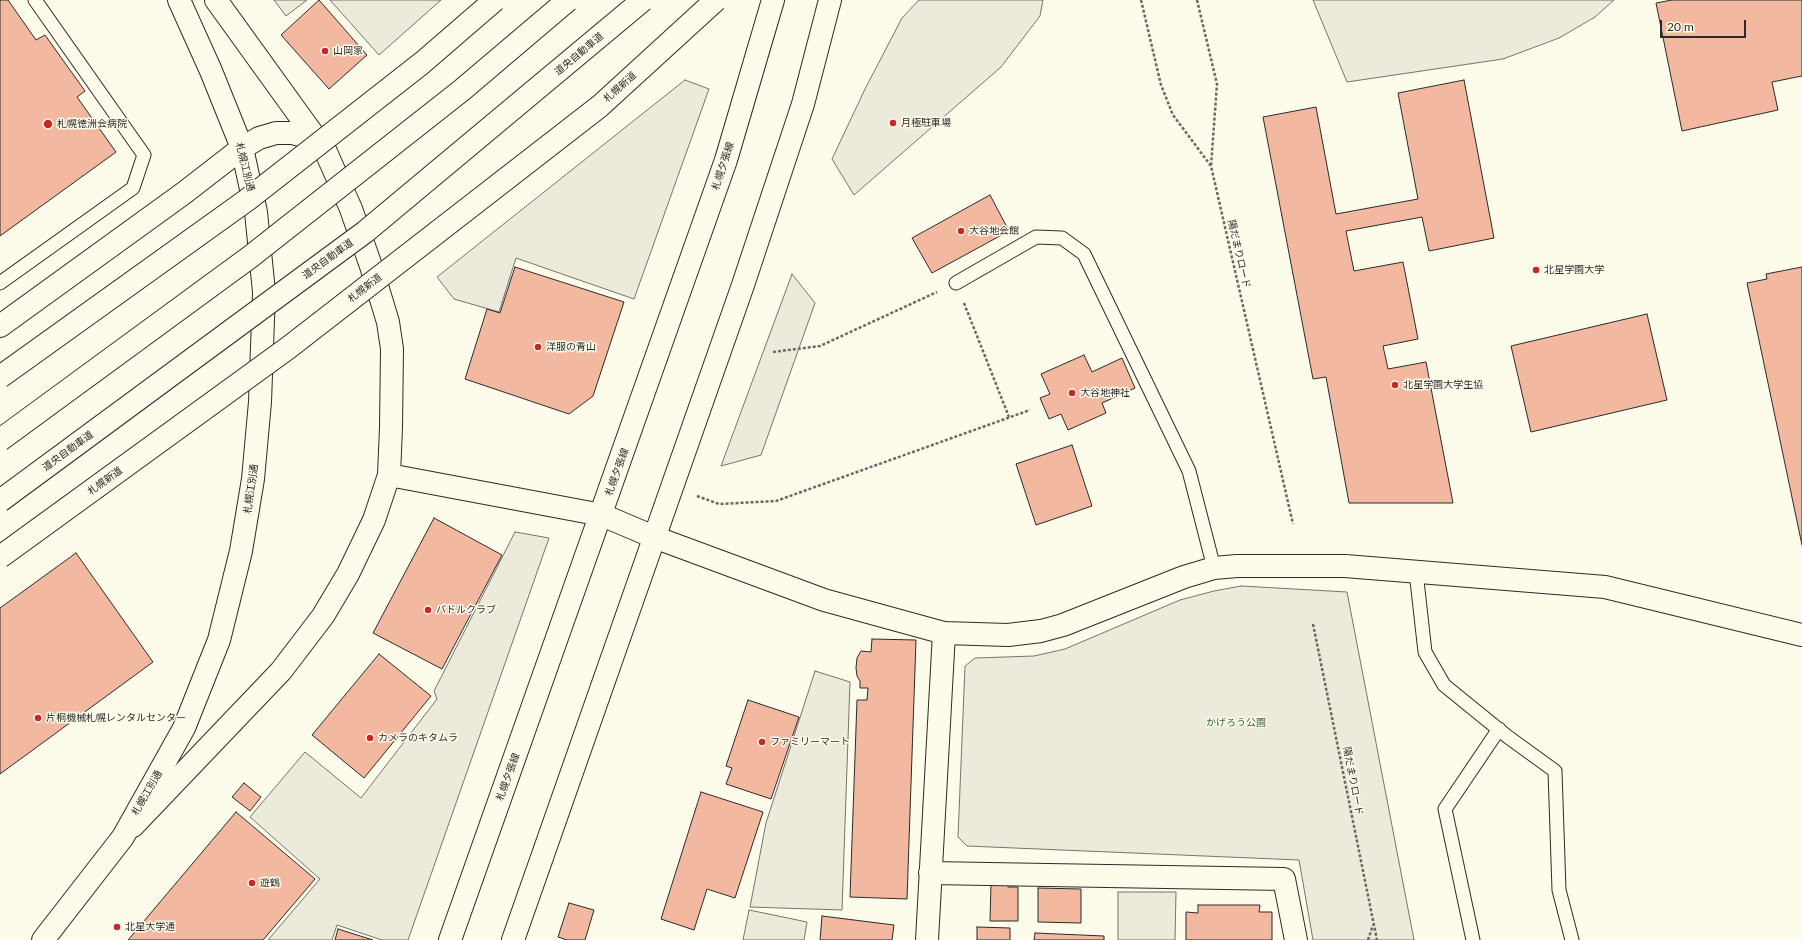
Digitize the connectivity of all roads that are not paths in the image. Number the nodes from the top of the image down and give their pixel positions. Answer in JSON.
{"nodes":[{"id":1,"x":35,"y":0,"type":"edge"},
{"id":2,"x":179,"y":0,"type":"edge"},
{"id":3,"x":216,"y":0,"type":"edge"},
{"id":4,"x":495,"y":0,"type":"edge"},
{"id":5,"x":568,"y":0,"type":"edge"},
{"id":6,"x":643,"y":0,"type":"edge"},
{"id":7,"x":716,"y":0,"type":"edge"},
{"id":8,"x":773,"y":0,"type":"edge"},
{"id":9,"x":830,"y":0,"type":"edge"},
{"id":10,"x":317,"y":140,"type":"junction"},
{"id":11,"x":242,"y":148,"type":"junction"},
{"id":12,"x":0,"y":283,"type":"edge"},
{"id":13,"x":956,"y":283,"type":"road end"},
{"id":14,"x":0,"y":326,"type":"edge"},
{"id":15,"x":0,"y":377,"type":"edge"},
{"id":16,"x":0,"y":440,"type":"edge"},
{"id":17,"x":389,"y":475,"type":"junction"},
{"id":18,"x":0,"y":501,"type":"edge"},
{"id":19,"x":602,"y":515,"type":"junction"},
{"id":20,"x":654,"y":537,"type":"junction"},
{"id":21,"x":0,"y":557,"type":"edge"},
{"id":22,"x":1214,"y":568,"type":"junction"},
{"id":23,"x":1416,"y":572,"type":"junction"},
{"id":24,"x":944,"y":632,"type":"junction"},
{"id":25,"x":1802,"y":635,"type":"edge"},
{"id":26,"x":1499,"y":729,"type":"junction"},
{"id":27,"x":122,"y":837,"type":"junction"},
{"id":28,"x":930,"y":873,"type":"junction"},
{"id":29,"x":43,"y":940,"type":"edge"},
{"id":30,"x":450,"y":940,"type":"edge"},
{"id":31,"x":514,"y":940,"type":"edge"},
{"id":32,"x":927,"y":940,"type":"edge"},
{"id":33,"x":1296,"y":940,"type":"edge"},
{"id":34,"x":1472,"y":940,"type":"edge"},
{"id":35,"x":1572,"y":940,"type":"edge"}],
"edges":[{"from":1,"to":12,"type":"lane"},
{"from":2,"to":11,"type":"main road","name":"札幌江別通"},
{"from":3,"to":10,"type":"main road"},
{"from":4,"to":15,"type":"main road","bridge":true},
{"from":5,"to":16,"type":"main road","bridge":true},
{"from":6,"to":18,"type":"main road","name":"道央自動車道","bridge":true},
{"from":7,"to":21,"type":"main road","name":"札幌新道","bridge":true},
{"from":8,"to":19,"type":"main road","name":"札幌夕張線"},
{"from":9,"to":20,"type":"main road"},
{"from":10,"to":11,"type":"main road"},
{"from":10,"to":17,"type":"main road"},
{"from":11,"to":14,"type":"main road"},
{"from":11,"to":27,"type":"main road","name":"札幌江別通"},
{"from":13,"to":22,"type":"lane"},
{"from":17,"to":19,"type":"main road"},
{"from":17,"to":27,"type":"main road"},
{"from":19,"to":20,"type":"main road"},
{"from":19,"to":30,"type":"main road","name":"札幌夕張線"},
{"from":20,"to":24,"type":"main road"},
{"from":20,"to":31,"type":"main road"},
{"from":22,"to":23,"type":"main road","bridge":true},
{"from":22,"to":24,"type":"main road"},
{"from":23,"to":25,"type":"main road"},
{"from":23,"to":26,"type":"lane"},
{"from":24,"to":28,"type":"main road"},
{"from":26,"to":34,"type":"lane"},
{"from":26,"to":35,"type":"lane"},
{"from":27,"to":29,"type":"main road","name":"札幌江別通"},
{"from":28,"to":32,"type":"main road"},
{"from":28,"to":33,"type":"main road"}]}
